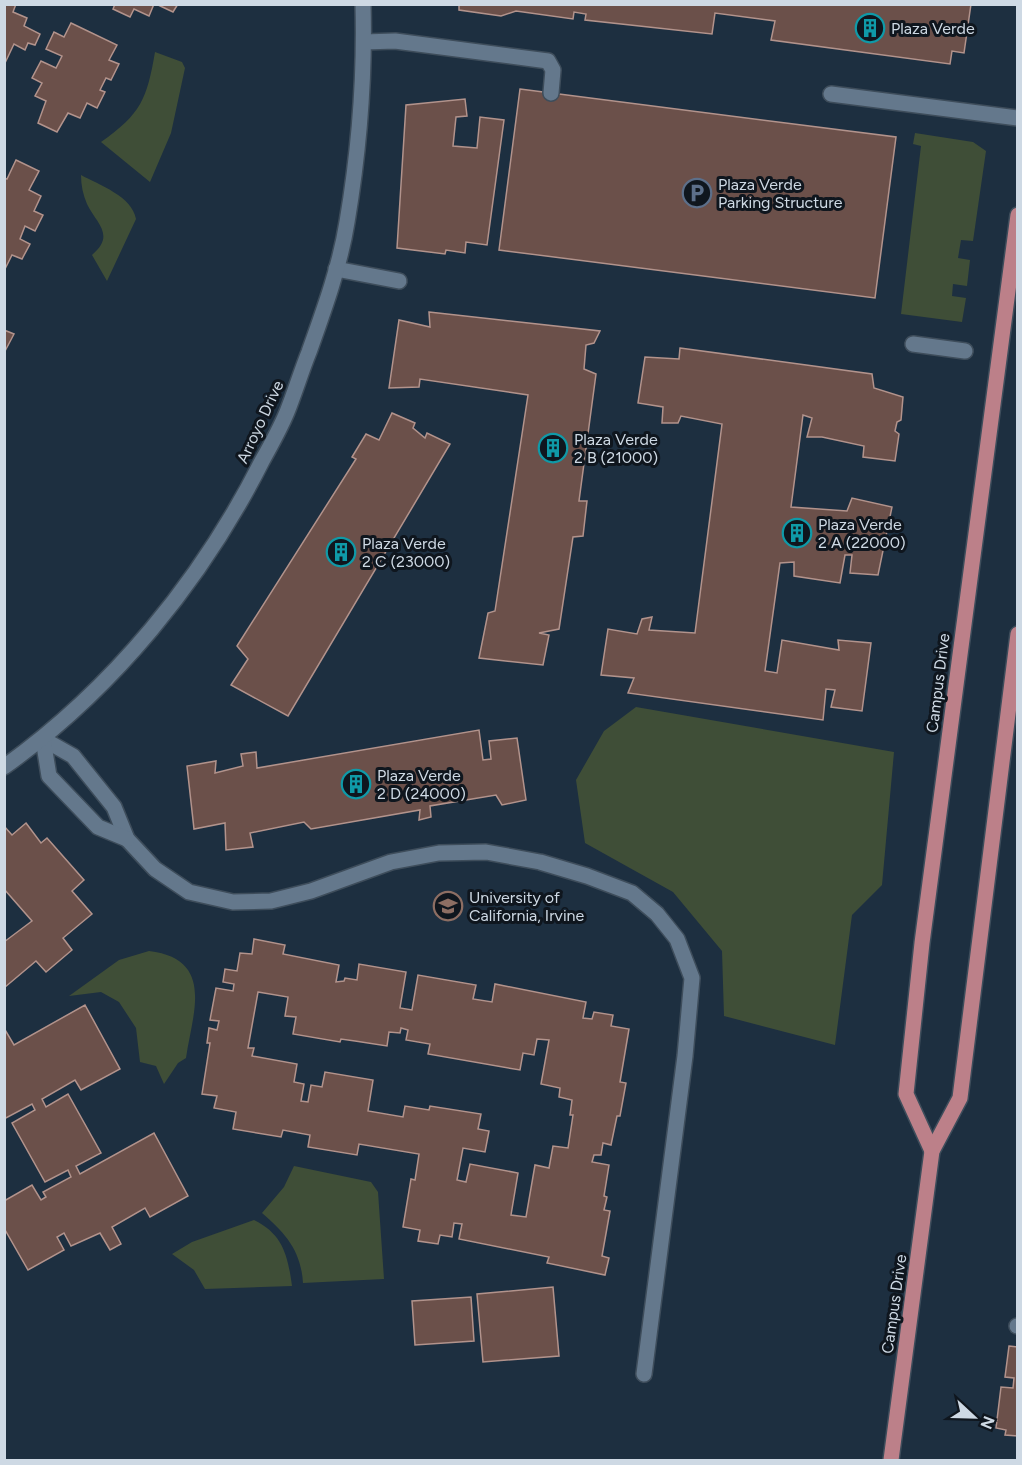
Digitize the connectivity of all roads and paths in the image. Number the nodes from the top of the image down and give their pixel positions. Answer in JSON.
{"nodes":[{"id":1,"x":363,"y":4,"type":"edge"},
{"id":2,"x":364,"y":42,"type":"junction"},
{"id":3,"x":551,"y":93,"type":"dead end"},
{"id":4,"x":831,"y":94,"type":"dead end"},
{"id":5,"x":1017,"y":118,"type":"edge"},
{"id":6,"x":1017,"y":215,"type":"edge"},
{"id":7,"x":336,"y":269,"type":"junction"},
{"id":8,"x":399,"y":281,"type":"dead end"},
{"id":9,"x":914,"y":344,"type":"dead end"},
{"id":10,"x":964,"y":351,"type":"dead end"},
{"id":11,"x":1017,"y":634,"type":"edge"},
{"id":12,"x":43,"y":739,"type":"junction"},
{"id":13,"x":4,"y":767,"type":"edge"},
{"id":14,"x":127,"y":839,"type":"junction"},
{"id":15,"x":932,"y":1151,"type":"junction"},
{"id":16,"x":645,"y":1374,"type":"dead end"},
{"id":17,"x":891,"y":1461,"type":"edge"}],
"edges":[{"from":1,"to":2,"type":"street","name":"Arroyo Drive"},
{"from":2,"to":3,"type":"street"},
{"from":2,"to":7,"type":"street","name":"Arroyo Drive"},
{"from":4,"to":5,"type":"street"},
{"from":6,"to":15,"type":"main road","name":"Campus Drive"},
{"from":7,"to":8,"type":"street"},
{"from":7,"to":12,"type":"street","name":"Arroyo Drive"},
{"from":9,"to":10,"type":"street"},
{"from":11,"to":15,"type":"main road","name":"Campus Drive"},
{"from":12,"to":13,"type":"street","name":"Arroyo Drive"},
{"from":12,"to":14,"type":"street"},
{"from":12,"to":14,"type":"street"},
{"from":14,"to":16,"type":"street"},
{"from":15,"to":17,"type":"main road","name":"Campus Drive"}]}
